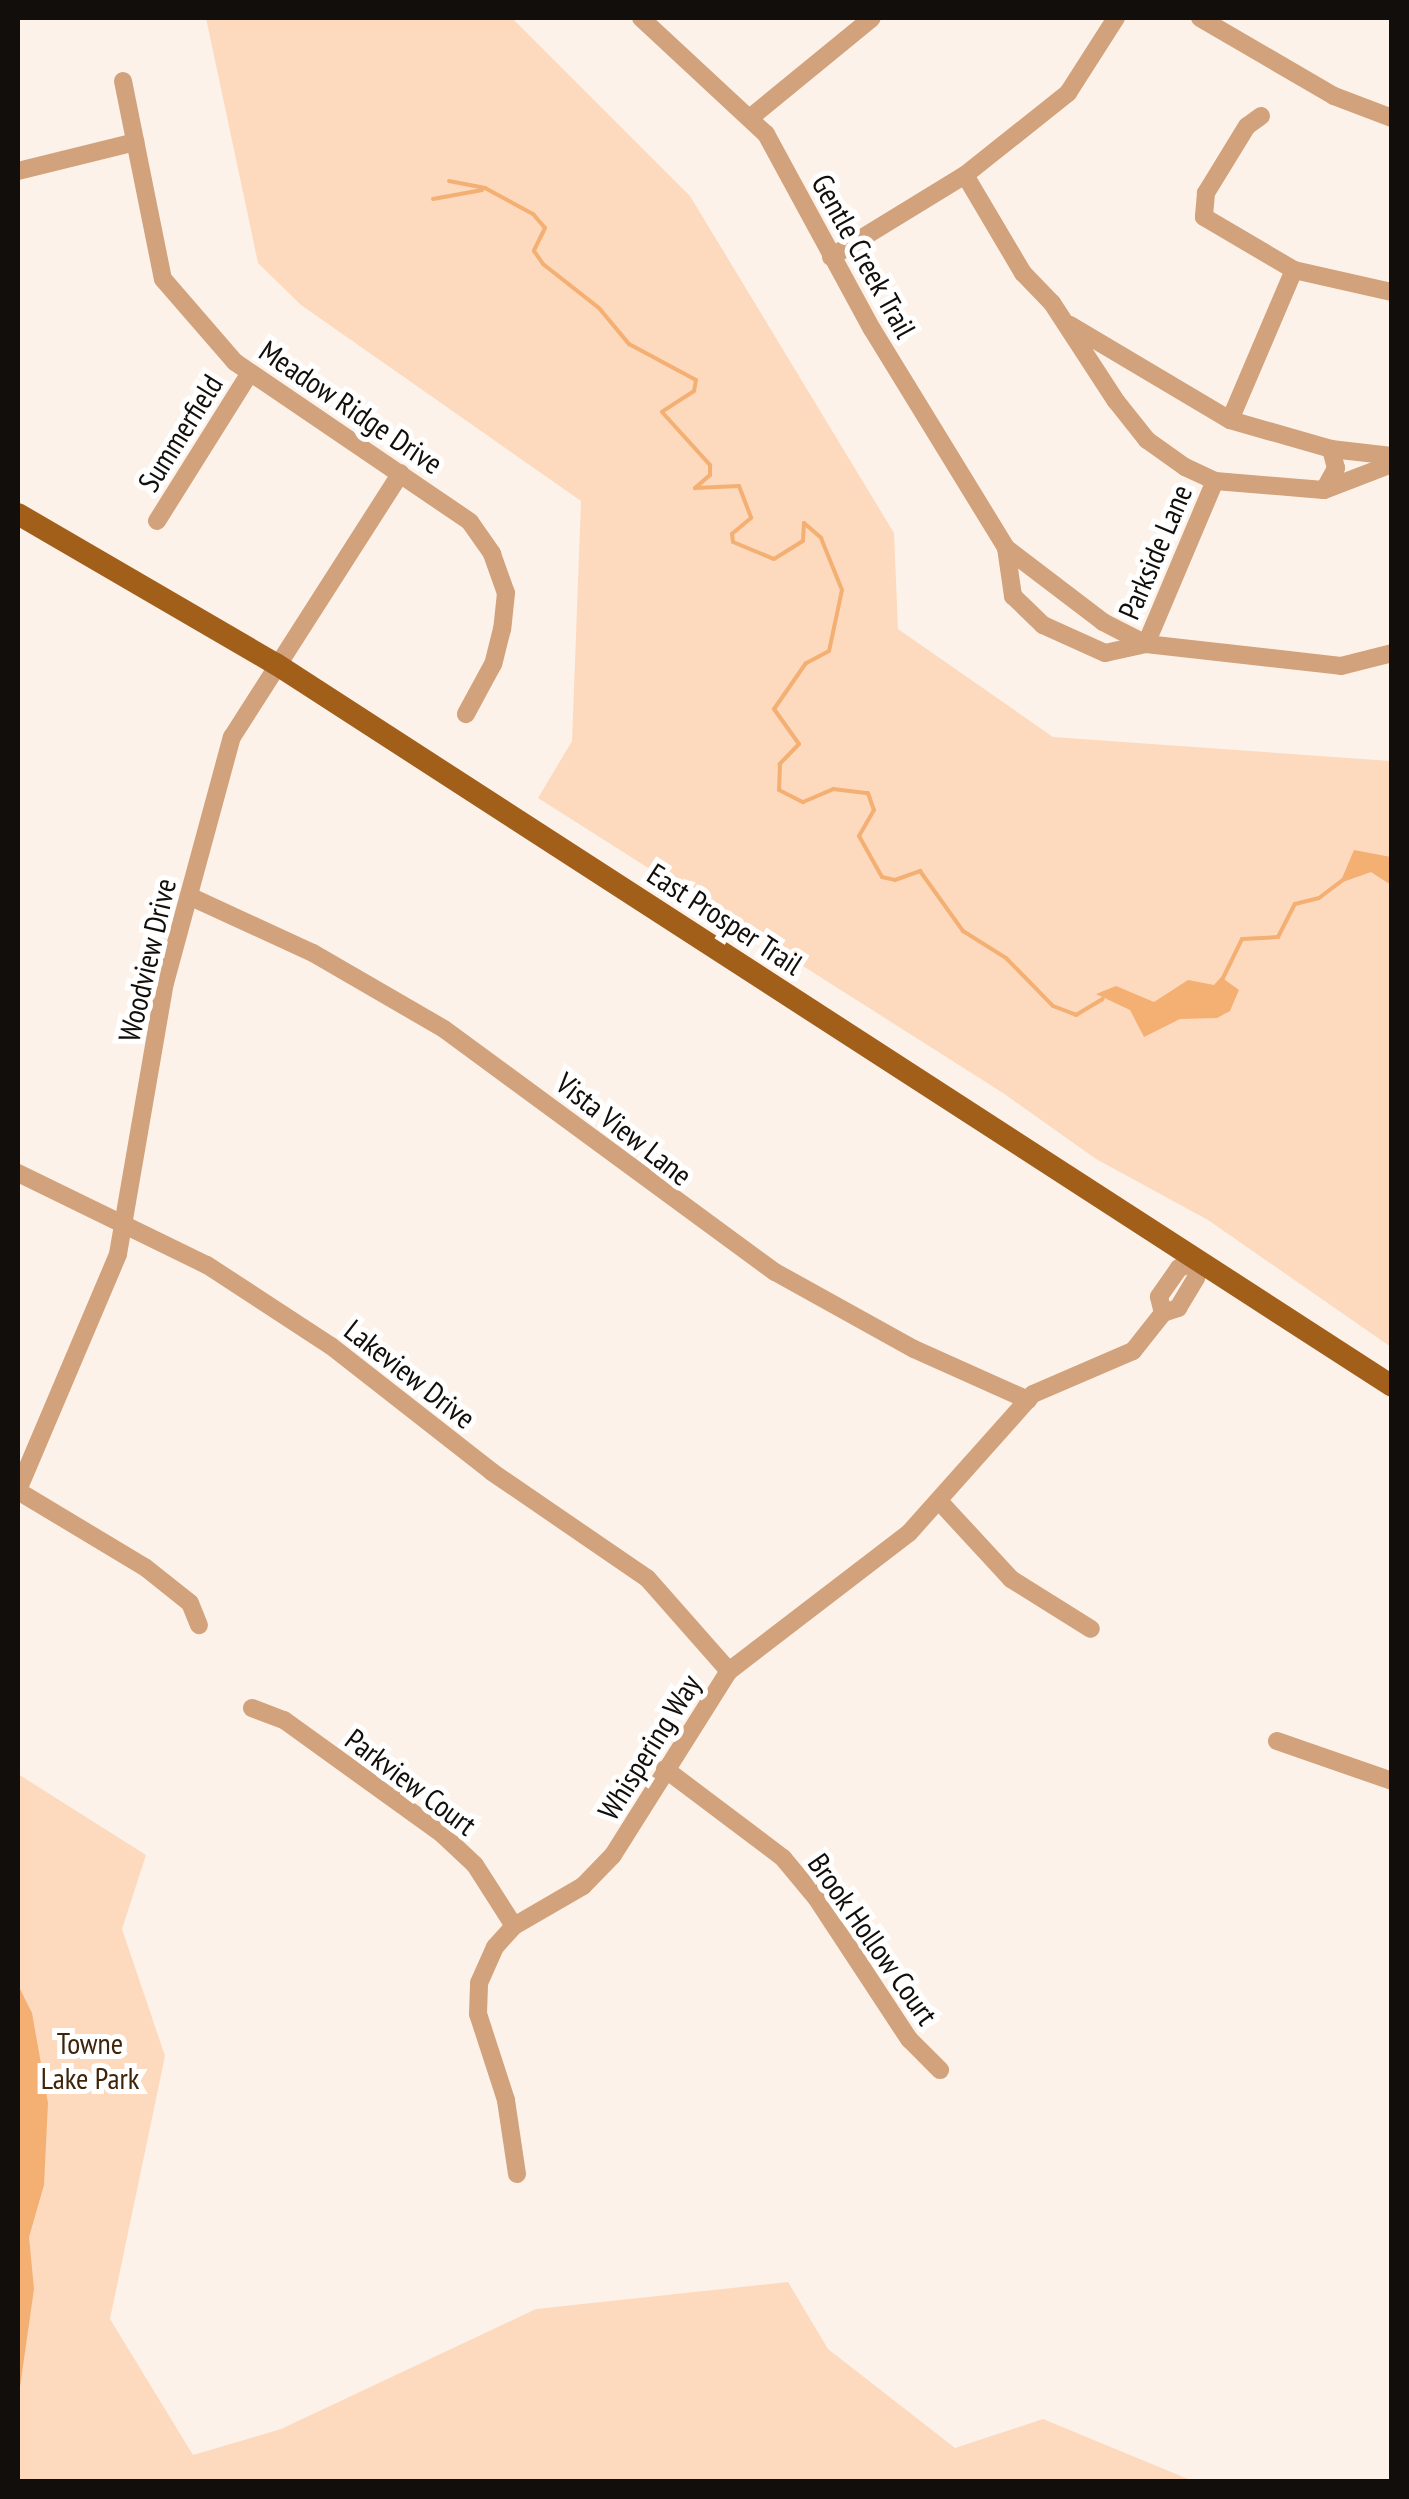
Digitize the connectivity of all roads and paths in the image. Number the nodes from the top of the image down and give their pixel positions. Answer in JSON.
{"nodes":[{"id":1,"x":641,"y":18,"type":"edge"},
{"id":2,"x":872,"y":18,"type":"edge"},
{"id":3,"x":1116,"y":18,"type":"edge"},
{"id":4,"x":1200,"y":18,"type":"edge"},
{"id":5,"x":123,"y":81,"type":"dead end"},
{"id":6,"x":1262,"y":116,"type":"dead end"},
{"id":7,"x":751,"y":117,"type":"junction"},
{"id":8,"x":1392,"y":118,"type":"edge"},
{"id":9,"x":135,"y":142,"type":"junction"},
{"id":10,"x":18,"y":171,"type":"edge"},
{"id":11,"x":965,"y":176,"type":"junction"},
{"id":12,"x":831,"y":256,"type":"junction"},
{"id":13,"x":1294,"y":270,"type":"junction"},
{"id":14,"x":1392,"y":292,"type":"edge"},
{"id":15,"x":1066,"y":322,"type":"junction"},
{"id":16,"x":1141,"y":370,"type":"junction"},
{"id":17,"x":250,"y":373,"type":"junction"},
{"id":18,"x":1116,"y":401,"type":"junction"},
{"id":19,"x":1230,"y":420,"type":"junction"},
{"id":20,"x":1330,"y":448,"type":"junction"},
{"id":21,"x":1392,"y":460,"type":"edge"},
{"id":22,"x":401,"y":474,"type":"junction"},
{"id":23,"x":1215,"y":480,"type":"junction"},
{"id":24,"x":1324,"y":490,"type":"junction"},
{"id":25,"x":18,"y":514,"type":"edge"},
{"id":26,"x":157,"y":521,"type":"dead end"},
{"id":27,"x":1006,"y":548,"type":"junction"},
{"id":28,"x":1146,"y":644,"type":"junction"},
{"id":29,"x":1392,"y":653,"type":"edge"},
{"id":30,"x":276,"y":664,"type":"junction"},
{"id":31,"x":466,"y":714,"type":"dead end"},
{"id":32,"x":189,"y":896,"type":"junction"},
{"id":33,"x":18,"y":1173,"type":"edge"},
{"id":34,"x":126,"y":1224,"type":"junction"},
{"id":35,"x":1197,"y":1262,"type":"junction"},
{"id":36,"x":1392,"y":1386,"type":"edge"},
{"id":37,"x":1028,"y":1400,"type":"junction"},
{"id":38,"x":18,"y":1490,"type":"edge"},
{"id":39,"x":940,"y":1502,"type":"junction"},
{"id":40,"x":199,"y":1625,"type":"dead end"},
{"id":41,"x":1091,"y":1629,"type":"dead end"},
{"id":42,"x":729,"y":1672,"type":"junction"},
{"id":43,"x":252,"y":1708,"type":"dead end"},
{"id":44,"x":1276,"y":1741,"type":"dead end"},
{"id":45,"x":664,"y":1769,"type":"junction"},
{"id":46,"x":1392,"y":1781,"type":"edge"},
{"id":47,"x":514,"y":1926,"type":"junction"},
{"id":48,"x":940,"y":2070,"type":"dead end"},
{"id":49,"x":517,"y":2174,"type":"dead end"}],
"edges":[{"from":1,"to":7,"type":"street","name":"Gentle Creek Trail"},
{"from":2,"to":7,"type":"street"},
{"from":3,"to":11,"type":"street"},
{"from":4,"to":8,"type":"street"},
{"from":5,"to":9,"type":"street","name":"Meadow Ridge Drive"},
{"from":6,"to":13,"type":"street"},
{"from":7,"to":12,"type":"street","name":"Gentle Creek Trail"},
{"from":9,"to":10,"type":"street"},
{"from":9,"to":17,"type":"street","name":"Meadow Ridge Drive"},
{"from":11,"to":12,"type":"street"},
{"from":11,"to":15,"type":"street"},
{"from":12,"to":27,"type":"street","name":"Gentle Creek Trail"},
{"from":13,"to":14,"type":"street"},
{"from":13,"to":19,"type":"street"},
{"from":15,"to":16,"type":"street"},
{"from":15,"to":18,"type":"street"},
{"from":16,"to":18,"type":"street"},
{"from":16,"to":19,"type":"street"},
{"from":17,"to":22,"type":"street","name":"Meadow Ridge Drive"},
{"from":17,"to":26,"type":"street","name":"Summerfield"},
{"from":18,"to":23,"type":"street"},
{"from":19,"to":20,"type":"street"},
{"from":20,"to":21,"type":"street"},
{"from":20,"to":24,"type":"street"},
{"from":21,"to":24,"type":"street"},
{"from":22,"to":30,"type":"street","name":"Woodview Drive"},
{"from":22,"to":31,"type":"street","name":"Meadow Ridge Drive"},
{"from":23,"to":24,"type":"street"},
{"from":23,"to":28,"type":"street","name":"Parkside Lane"},
{"from":25,"to":30,"type":"main road","name":"East Prosper Trail"},
{"from":27,"to":28,"type":"street","name":"Gentle Creek Trail"},
{"from":27,"to":28,"type":"street","name":"Gentle Creek Trail"},
{"from":28,"to":29,"type":"street","name":"Gentle Creek Trail"},
{"from":30,"to":32,"type":"street","name":"Woodview Drive"},
{"from":30,"to":35,"type":"main road","name":"East Prosper Trail"},
{"from":32,"to":34,"type":"street","name":"Woodview Drive"},
{"from":32,"to":37,"type":"street","name":"Vista View Lane"},
{"from":33,"to":34,"type":"street","name":"Lakeview Drive"},
{"from":34,"to":38,"type":"street","name":"Woodview Drive"},
{"from":34,"to":42,"type":"street","name":"Lakeview Drive"},
{"from":35,"to":36,"type":"main road","name":"East Prosper Trail"},
{"from":35,"to":37,"type":"street","name":"Whispering Way"},
{"from":37,"to":39,"type":"street","name":"Whispering Way"},
{"from":38,"to":40,"type":"street"},
{"from":39,"to":41,"type":"street"},
{"from":39,"to":42,"type":"street","name":"Whispering Way"},
{"from":42,"to":45,"type":"street","name":"Whispering Way"},
{"from":43,"to":47,"type":"street","name":"Parkview Court"},
{"from":44,"to":46,"type":"street"},
{"from":45,"to":47,"type":"street","name":"Whispering Way"},
{"from":45,"to":48,"type":"street","name":"Brook Hollow Court"},
{"from":47,"to":49,"type":"street","name":"Whispering Way"}]}
